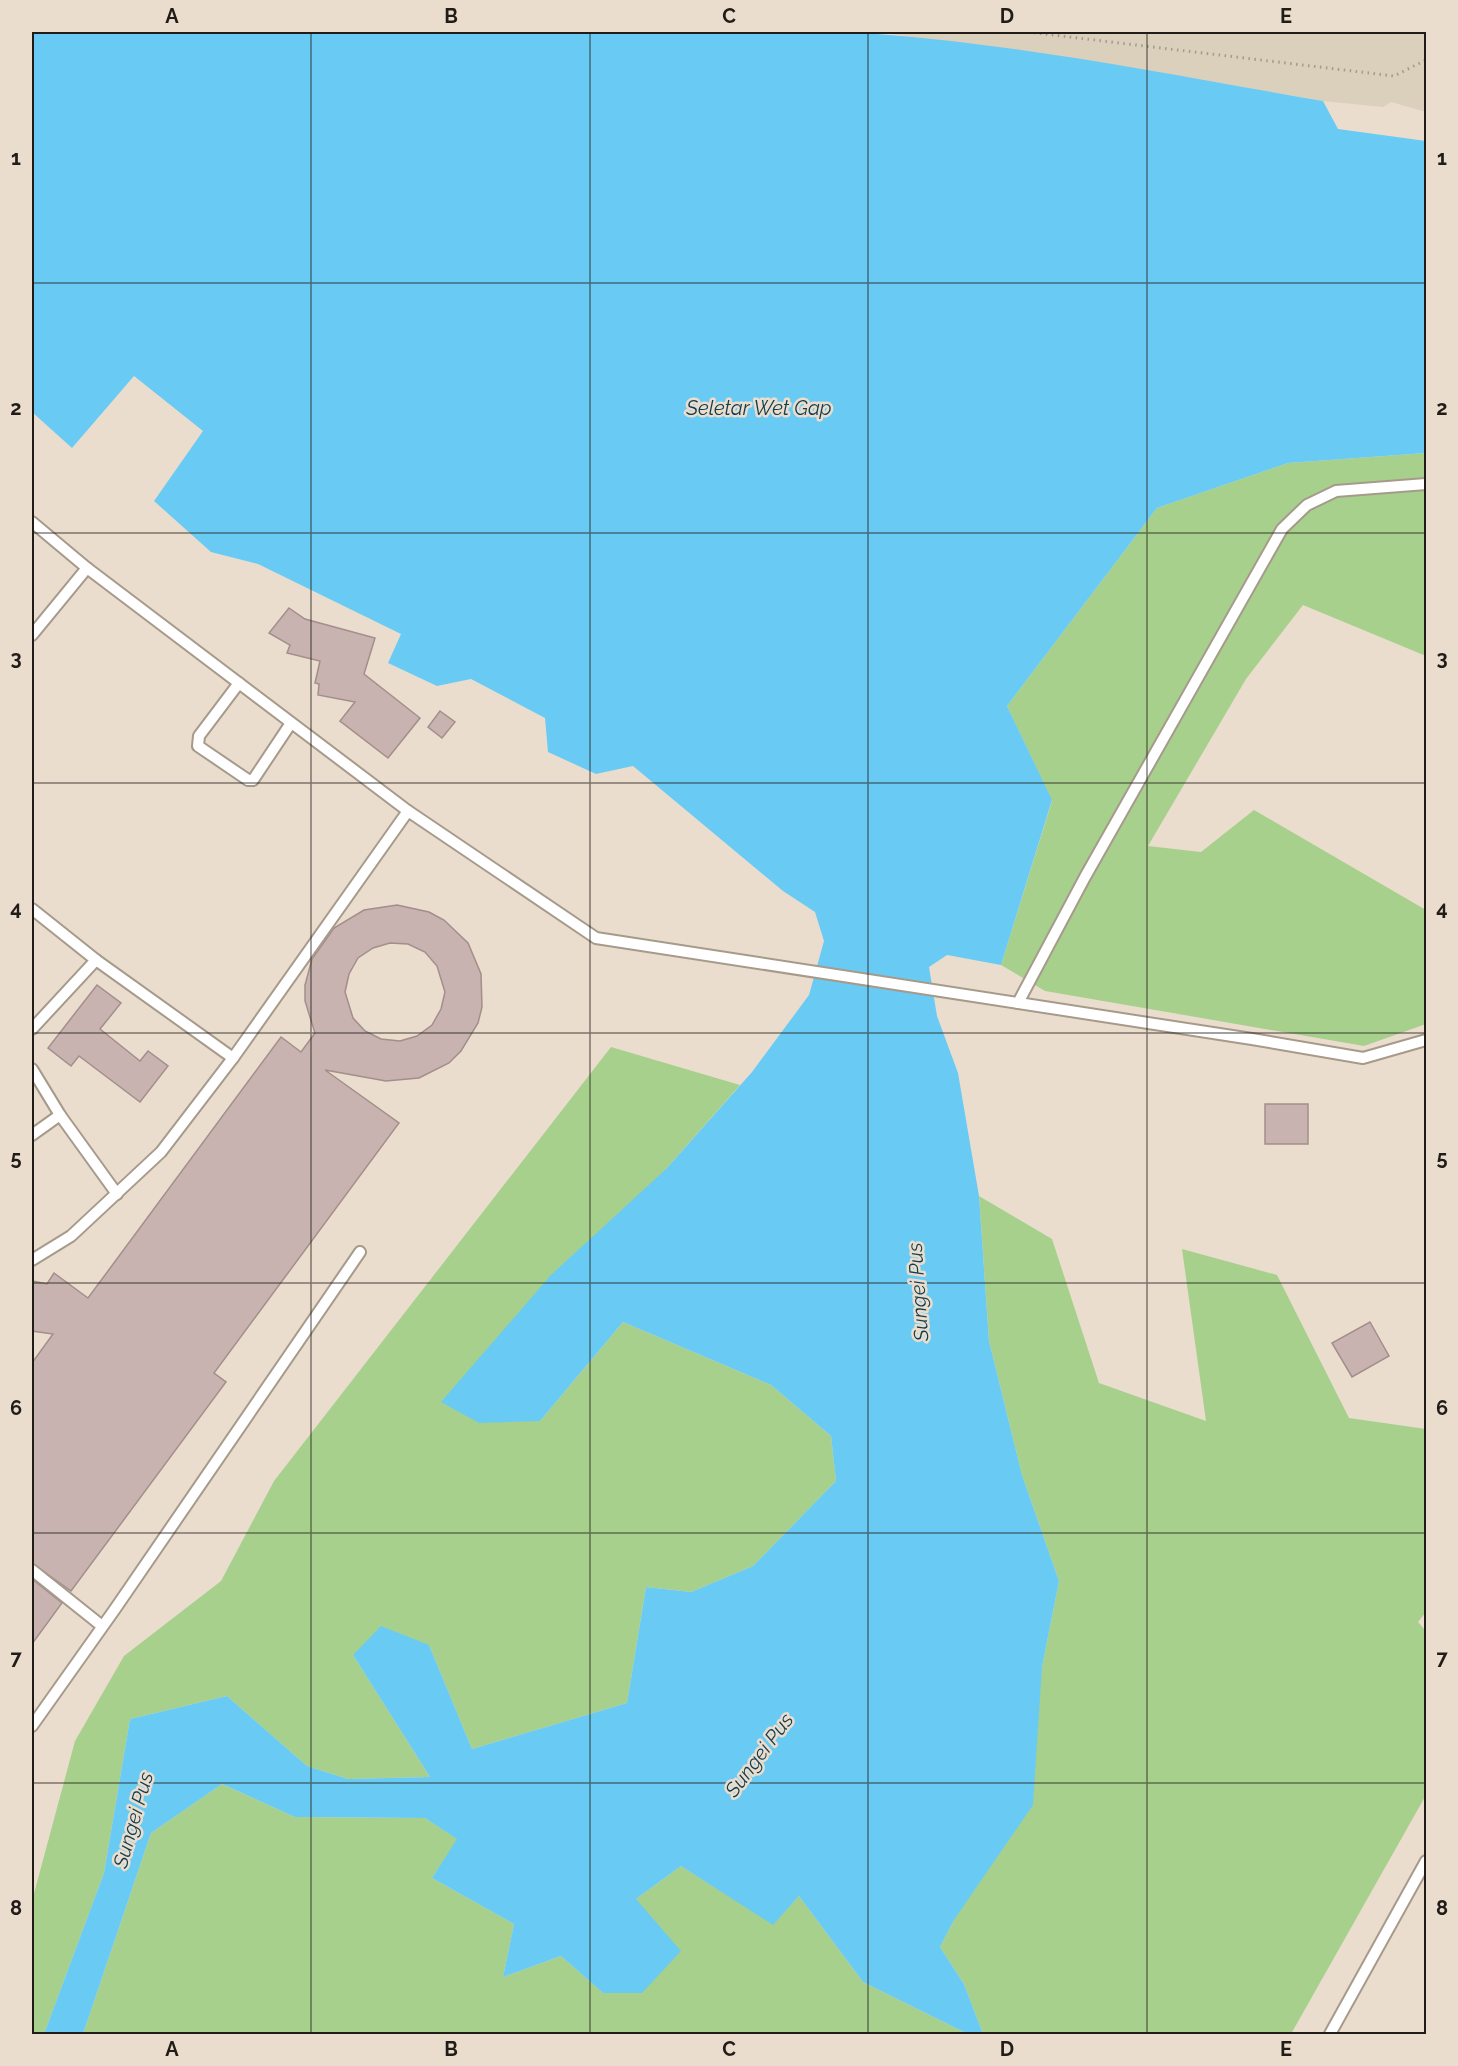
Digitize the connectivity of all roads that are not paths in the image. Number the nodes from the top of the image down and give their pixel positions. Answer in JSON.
{"nodes":[{"id":1,"x":1426,"y":484,"type":"edge"},
{"id":2,"x":32,"y":522,"type":"edge"},
{"id":3,"x":87,"y":568,"type":"junction"},
{"id":4,"x":32,"y":635,"type":"edge"},
{"id":5,"x":239,"y":683,"type":"junction"},
{"id":6,"x":291,"y":723,"type":"junction"},
{"id":7,"x":408,"y":811,"type":"junction"},
{"id":8,"x":32,"y":909,"type":"edge"},
{"id":9,"x":96,"y":960,"type":"junction"},
{"id":10,"x":1018,"y":1003,"type":"junction"},
{"id":11,"x":32,"y":1029,"type":"edge"},
{"id":12,"x":1426,"y":1040,"type":"edge"},
{"id":13,"x":233,"y":1058,"type":"junction"},
{"id":14,"x":32,"y":1069,"type":"edge"},
{"id":15,"x":60,"y":1115,"type":"junction"},
{"id":16,"x":32,"y":1135,"type":"edge"},
{"id":17,"x":117,"y":1194,"type":"junction"},
{"id":18,"x":360,"y":1252,"type":"dead end"},
{"id":19,"x":32,"y":1260,"type":"edge"},
{"id":20,"x":32,"y":1570,"type":"edge"},
{"id":21,"x":102,"y":1626,"type":"junction"},
{"id":22,"x":32,"y":1726,"type":"edge"},
{"id":23,"x":1426,"y":1861,"type":"edge"},
{"id":24,"x":1330,"y":2034,"type":"edge"}],
"edges":[{"from":1,"to":10,"type":"lane"},
{"from":2,"to":3,"type":"lane"},
{"from":3,"to":4,"type":"lane"},
{"from":3,"to":5,"type":"lane"},
{"from":5,"to":6,"type":"lane"},
{"from":5,"to":6,"type":"lane"},
{"from":6,"to":7,"type":"lane"},
{"from":7,"to":10,"type":"lane"},
{"from":7,"to":13,"type":"lane"},
{"from":8,"to":9,"type":"lane"},
{"from":9,"to":11,"type":"lane"},
{"from":9,"to":13,"type":"lane"},
{"from":10,"to":12,"type":"lane"},
{"from":13,"to":17,"type":"lane"},
{"from":14,"to":15,"type":"lane"},
{"from":15,"to":16,"type":"lane"},
{"from":15,"to":17,"type":"lane"},
{"from":17,"to":19,"type":"lane"},
{"from":18,"to":21,"type":"lane"},
{"from":20,"to":21,"type":"lane"},
{"from":21,"to":22,"type":"lane"},
{"from":23,"to":24,"type":"lane"}]}
